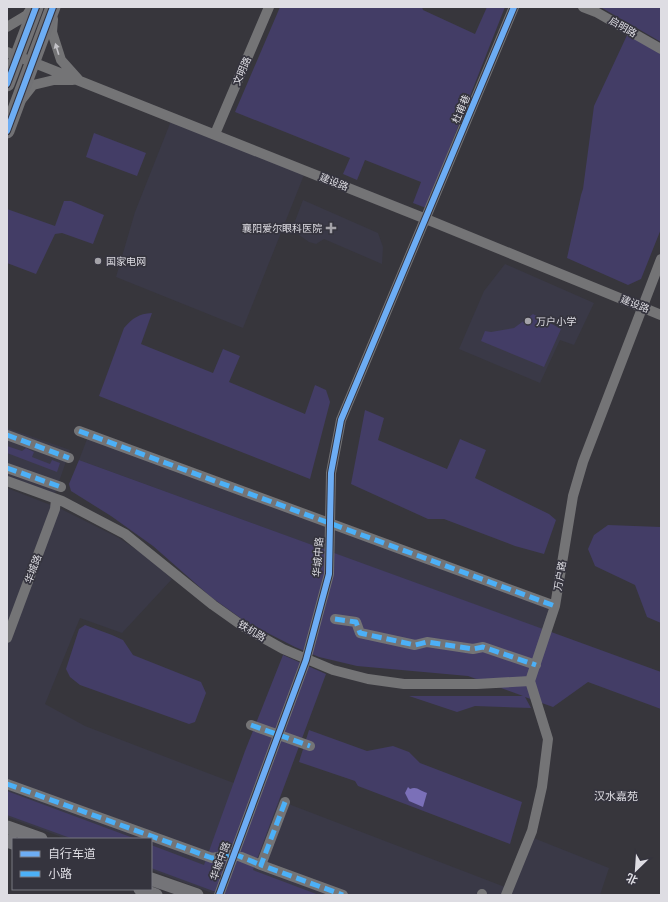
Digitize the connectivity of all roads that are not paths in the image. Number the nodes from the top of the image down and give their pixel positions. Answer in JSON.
{"nodes":[{"id":1,"x":32,"y":7,"type":"edge"},
{"id":2,"x":36,"y":7,"type":"edge"},
{"id":3,"x":53,"y":7,"type":"edge"},
{"id":4,"x":269,"y":7,"type":"edge"},
{"id":5,"x":514,"y":7,"type":"edge"},
{"id":6,"x":583,"y":7,"type":"edge"},
{"id":7,"x":7,"y":27,"type":"edge"},
{"id":8,"x":661,"y":49,"type":"edge"},
{"id":9,"x":12,"y":54,"type":"edge"},
{"id":10,"x":32,"y":61,"type":"junction"},
{"id":11,"x":79,"y":80,"type":"junction"},
{"id":12,"x":7,"y":84,"type":"edge"},
{"id":13,"x":16,"y":106,"type":"junction"},
{"id":14,"x":7,"y":131,"type":"edge"},
{"id":15,"x":214,"y":134,"type":"junction"},
{"id":16,"x":426,"y":219,"type":"junction"},
{"id":17,"x":661,"y":259,"type":"edge"},
{"id":18,"x":642,"y":307,"type":"junction"},
{"id":19,"x":661,"y":315,"type":"edge"},
{"id":20,"x":79,"y":431,"type":"dead end"},
{"id":21,"x":7,"y":435,"type":"edge"},
{"id":22,"x":69,"y":458,"type":"dead end"},
{"id":23,"x":7,"y":468,"type":"edge"},
{"id":24,"x":7,"y":481,"type":"edge"},
{"id":25,"x":61,"y":487,"type":"dead end"},
{"id":26,"x":56,"y":499,"type":"junction"},
{"id":27,"x":330,"y":523,"type":"junction"},
{"id":28,"x":555,"y":606,"type":"junction"},
{"id":29,"x":335,"y":619,"type":"dead end"},
{"id":30,"x":8,"y":633,"type":"edge"},
{"id":31,"x":306,"y":660,"type":"junction"},
{"id":32,"x":536,"y":665,"type":"junction"},
{"id":33,"x":530,"y":681,"type":"junction"},
{"id":34,"x":251,"y":725,"type":"dead end"},
{"id":35,"x":278,"y":734,"type":"junction"},
{"id":36,"x":310,"y":746,"type":"dead end"},
{"id":37,"x":7,"y":784,"type":"edge"},
{"id":38,"x":284,"y":802,"type":"dead end"},
{"id":39,"x":7,"y":827,"type":"edge"},
{"id":40,"x":38,"y":838,"type":"edge"},
{"id":41,"x":234,"y":854,"type":"junction"},
{"id":42,"x":261,"y":865,"type":"junction"},
{"id":43,"x":152,"y":879,"type":"edge"},
{"id":44,"x":143,"y":890,"type":"edge"},
{"id":45,"x":156,"y":895,"type":"edge"},
{"id":46,"x":197,"y":895,"type":"edge"},
{"id":47,"x":218,"y":895,"type":"edge"},
{"id":48,"x":343,"y":895,"type":"edge"},
{"id":49,"x":506,"y":895,"type":"edge"}],
"edges":[{"from":1,"to":7,"type":"street"},
{"from":2,"to":9,"type":"highway"},
{"from":3,"to":10,"type":"highway"},
{"from":11,"to":3,"type":"street","one_way":true},
{"from":4,"to":15,"type":"street","name":"文明路"},
{"from":5,"to":16,"type":"street","name":"杜甫巷"},
{"from":6,"to":8,"type":"street","name":"启明路"},
{"from":9,"to":10,"type":"street","name":"建设路"},
{"from":9,"to":12,"type":"highway"},
{"from":10,"to":11,"type":"street","name":"建设路"},
{"from":10,"to":13,"type":"highway"},
{"from":11,"to":13,"type":"street"},
{"from":11,"to":15,"type":"street","name":"建设路"},
{"from":13,"to":14,"type":"highway"},
{"from":15,"to":16,"type":"street","name":"建设路"},
{"from":16,"to":18,"type":"street","name":"建设路"},
{"from":16,"to":27,"type":"street","name":"华城中路"},
{"from":17,"to":18,"type":"street","name":"万户路"},
{"from":18,"to":19,"type":"street","name":"建设路"},
{"from":18,"to":28,"type":"street","name":"万户路"},
{"from":20,"to":27,"type":"street"},
{"from":21,"to":22,"type":"street"},
{"from":23,"to":25,"type":"street"},
{"from":24,"to":26,"type":"street","name":"铁机路"},
{"from":26,"to":30,"type":"street","name":"华城路"},
{"from":26,"to":31,"type":"street","name":"铁机路"},
{"from":27,"to":28,"type":"street"},
{"from":27,"to":31,"type":"street","name":"华城中路"},
{"from":28,"to":32,"type":"street","name":"万户路"},
{"from":29,"to":32,"type":"street"},
{"from":31,"to":33,"type":"street","name":"铁机路"},
{"from":31,"to":35,"type":"street","name":"华城中路"},
{"from":32,"to":33,"type":"street","name":"万户路"},
{"from":33,"to":49,"type":"street"},
{"from":34,"to":35,"type":"street"},
{"from":35,"to":36,"type":"street"},
{"from":35,"to":41,"type":"street","name":"华城中路"},
{"from":37,"to":41,"type":"street"},
{"from":38,"to":42,"type":"street"},
{"from":39,"to":40,"type":"main road"},
{"from":41,"to":42,"type":"street"},
{"from":41,"to":47,"type":"street","name":"华城中路"},
{"from":42,"to":48,"type":"street"},
{"from":43,"to":46,"type":"main road"},
{"from":44,"to":45,"type":"main road"}]}
